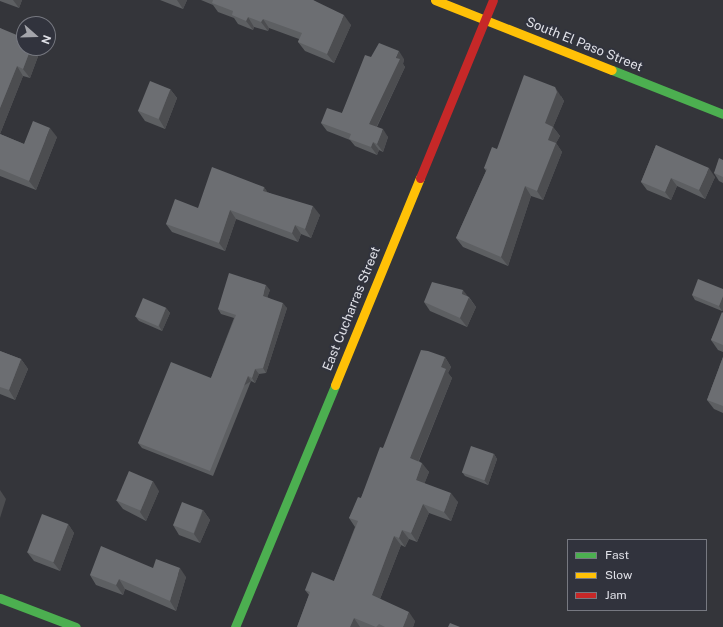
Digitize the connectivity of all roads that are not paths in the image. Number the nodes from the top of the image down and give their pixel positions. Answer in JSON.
{"nodes":[{"id":1,"x":435,"y":0,"type":"edge"},
{"id":2,"x":493,"y":0,"type":"edge"},
{"id":3,"x":485,"y":20,"type":"junction"},
{"id":4,"x":723,"y":114,"type":"edge"},
{"id":5,"x":0,"y":598,"type":"edge"},
{"id":6,"x":76,"y":627,"type":"edge"},
{"id":7,"x":235,"y":627,"type":"edge"}],
"edges":[{"from":1,"to":3,"type":"street","name":"South El Paso Street"},
{"from":2,"to":3,"type":"street","name":"East Cucharras Street"},
{"from":3,"to":4,"type":"street","name":"South El Paso Street"},
{"from":3,"to":7,"type":"street","name":"East Cucharras Street"},
{"from":5,"to":6,"type":"street"}]}
